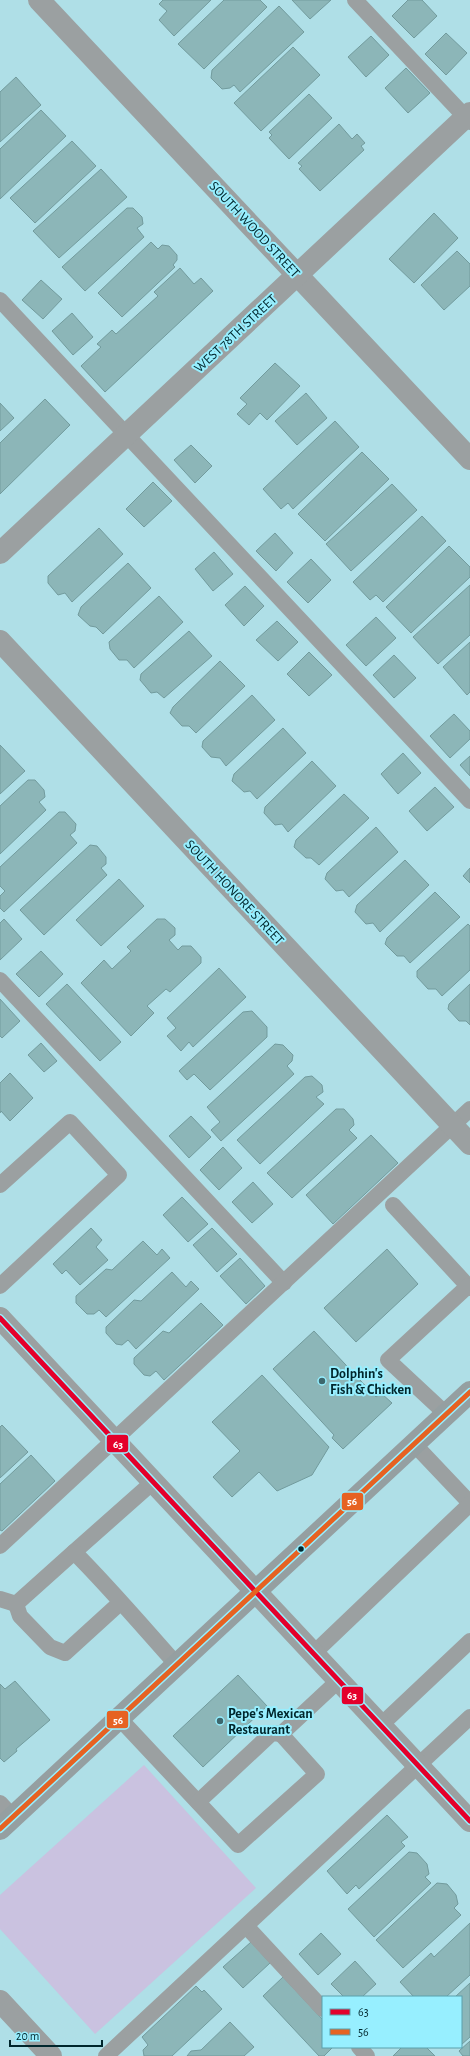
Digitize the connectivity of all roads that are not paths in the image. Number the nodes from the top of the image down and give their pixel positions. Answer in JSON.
{"nodes":[{"id":1,"x":39,"y":0,"type":"edge"},
{"id":2,"x":355,"y":0,"type":"edge"},
{"id":3,"x":468,"y":117,"type":"edge"},
{"id":4,"x":297,"y":275,"type":"junction"},
{"id":5,"x":0,"y":300,"type":"edge"},
{"id":6,"x":126,"y":434,"type":"junction"},
{"id":7,"x":470,"y":459,"type":"edge"},
{"id":8,"x":0,"y":553,"type":"edge"},
{"id":9,"x":0,"y":641,"type":"edge"},
{"id":10,"x":470,"y":801,"type":"edge"},
{"id":11,"x":0,"y":980,"type":"edge"},
{"id":12,"x":470,"y":1109,"type":"edge"},
{"id":13,"x":453,"y":1125,"type":"junction"},
{"id":14,"x":470,"y":1144,"type":"edge"},
{"id":15,"x":0,"y":1185,"type":"edge"},
{"id":16,"x":393,"y":1205,"type":"dead end"},
{"id":17,"x":284,"y":1283,"type":"junction"},
{"id":18,"x":0,"y":1286,"type":"edge"},
{"id":19,"x":469,"y":1287,"type":"edge"},
{"id":20,"x":0,"y":1318,"type":"edge"},
{"id":21,"x":470,"y":1392,"type":"edge"},
{"id":22,"x":446,"y":1414,"type":"junction"},
{"id":23,"x":114,"y":1440,"type":"junction"},
{"id":24,"x":414,"y":1444,"type":"junction"},
{"id":25,"x":153,"y":1482,"type":"junction"},
{"id":26,"x":470,"y":1504,"type":"edge"},
{"id":27,"x":0,"y":1546,"type":"edge"},
{"id":28,"x":74,"y":1552,"type":"junction"},
{"id":29,"x":256,"y":1591,"type":"junction"},
{"id":30,"x":0,"y":1599,"type":"edge"},
{"id":31,"x":121,"y":1602,"type":"junction"},
{"id":32,"x":16,"y":1604,"type":"junction"},
{"id":33,"x":470,"y":1641,"type":"edge"},
{"id":34,"x":314,"y":1653,"type":"junction"},
{"id":35,"x":177,"y":1665,"type":"junction"},
{"id":36,"x":339,"y":1680,"type":"junction"},
{"id":37,"x":470,"y":1717,"type":"edge"},
{"id":38,"x":119,"y":1718,"type":"junction"},
{"id":39,"x":381,"y":1725,"type":"junction"},
{"id":40,"x":280,"y":1734,"type":"junction"},
{"id":41,"x":418,"y":1766,"type":"junction"},
{"id":42,"x":198,"y":1802,"type":"junction"},
{"id":43,"x":4,"y":1816,"type":"edge"},
{"id":44,"x":470,"y":1821,"type":"edge"},
{"id":45,"x":246,"y":1926,"type":"junction"},
{"id":46,"x":0,"y":2001,"type":"edge"},
{"id":47,"x":322,"y":2008,"type":"edge"},
{"id":48,"x":360,"y":2048,"type":"edge"},
{"id":49,"x":51,"y":2056,"type":"edge"},
{"id":50,"x":106,"y":2056,"type":"edge"},
{"id":51,"x":367,"y":2056,"type":"edge"}],
"edges":[{"from":1,"to":4,"type":"street","name":"SOUTH WOOD STREET"},
{"from":2,"to":3,"type":"lane"},
{"from":3,"to":4,"type":"street","name":"WEST 78TH STREET"},
{"from":4,"to":6,"type":"street","name":"WEST 78TH STREET"},
{"from":4,"to":7,"type":"street","name":"SOUTH WOOD STREET"},
{"from":5,"to":6,"type":"lane"},
{"from":6,"to":8,"type":"street","name":"WEST 78TH STREET"},
{"from":6,"to":10,"type":"lane"},
{"from":9,"to":13,"type":"street","name":"SOUTH HONORE STREET"},
{"from":11,"to":17,"type":"lane"},
{"from":12,"to":13,"type":"lane"},
{"from":13,"to":14,"type":"street","name":"SOUTH HONORE STREET"},
{"from":13,"to":17,"type":"lane"},
{"from":15,"to":18,"type":"lane"},
{"from":16,"to":19,"type":"lane"},
{"from":17,"to":23,"type":"lane"},
{"from":19,"to":22,"type":"lane"},
{"from":20,"to":23,"type":"street"},
{"from":21,"to":22,"type":"main road"},
{"from":22,"to":24,"type":"main road"},
{"from":23,"to":25,"type":"street"},
{"from":23,"to":27,"type":"lane"},
{"from":24,"to":26,"type":"lane"},
{"from":24,"to":29,"type":"main road"},
{"from":25,"to":28,"type":"lane"},
{"from":25,"to":29,"type":"street"},
{"from":26,"to":34,"type":"lane"},
{"from":28,"to":31,"type":"lane"},
{"from":28,"to":32,"type":"lane"},
{"from":29,"to":34,"type":"street"},
{"from":29,"to":35,"type":"main road"},
{"from":30,"to":32,"type":"lane"},
{"from":31,"to":32,"type":"lane"},
{"from":31,"to":35,"type":"lane"},
{"from":33,"to":39,"type":"lane"},
{"from":34,"to":36,"type":"street"},
{"from":35,"to":38,"type":"main road"},
{"from":36,"to":39,"type":"street"},
{"from":36,"to":40,"type":"lane"},
{"from":37,"to":41,"type":"lane"},
{"from":38,"to":42,"type":"lane"},
{"from":38,"to":43,"type":"main road"},
{"from":39,"to":41,"type":"street"},
{"from":40,"to":42,"type":"lane"},
{"from":40,"to":42,"type":"lane"},
{"from":41,"to":44,"type":"street"},
{"from":41,"to":45,"type":"lane"},
{"from":45,"to":47,"type":"lane"},
{"from":45,"to":50,"type":"lane"},
{"from":46,"to":49,"type":"street"},
{"from":48,"to":51,"type":"lane"}]}
